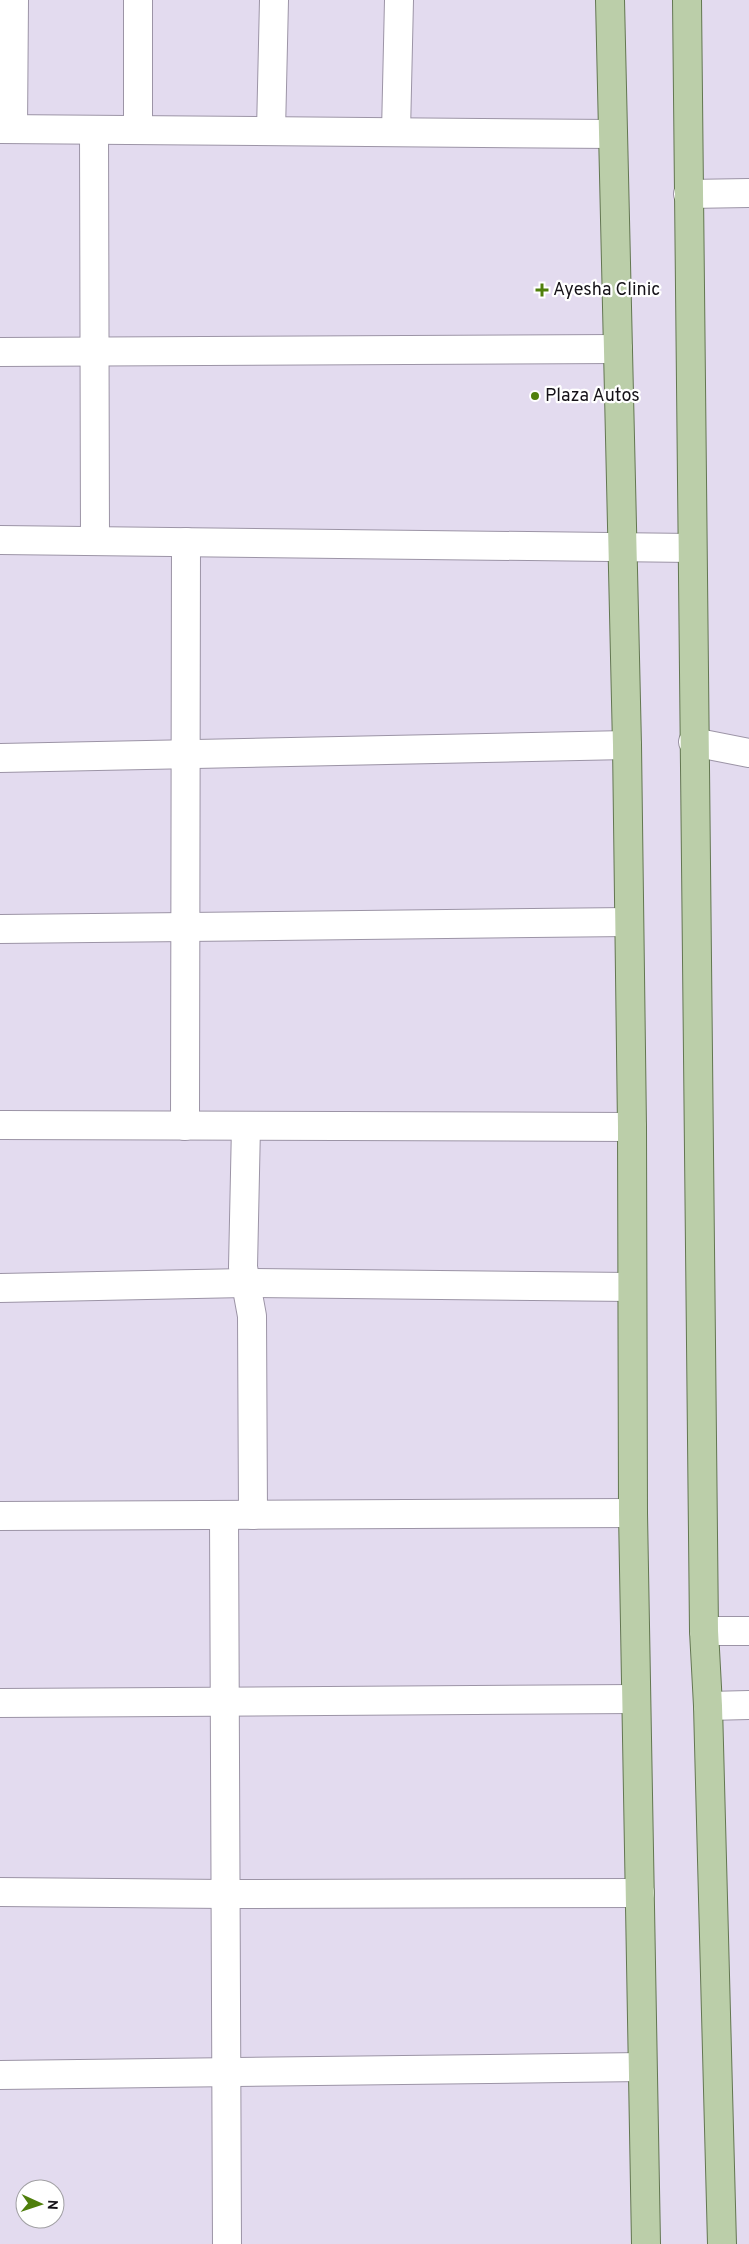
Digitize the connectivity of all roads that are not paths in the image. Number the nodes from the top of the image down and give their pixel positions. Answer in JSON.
{"nodes":[{"id":1,"x":14,"y":0,"type":"edge"},
{"id":2,"x":138,"y":0,"type":"edge"},
{"id":3,"x":274,"y":0,"type":"edge"},
{"id":4,"x":399,"y":0,"type":"edge"},
{"id":5,"x":610,"y":0,"type":"edge"},
{"id":6,"x":686,"y":0,"type":"edge"},
{"id":7,"x":7,"y":129,"type":"edge"},
{"id":8,"x":94,"y":130,"type":"junction"},
{"id":9,"x":138,"y":130,"type":"junction"},
{"id":10,"x":271,"y":131,"type":"junction"},
{"id":11,"x":396,"y":132,"type":"junction"},
{"id":12,"x":613,"y":134,"type":"junction"},
{"id":13,"x":749,"y":193,"type":"edge"},
{"id":14,"x":688,"y":194,"type":"junction"},
{"id":15,"x":618,"y":349,"type":"junction"},
{"id":16,"x":0,"y":352,"type":"edge"},
{"id":17,"x":95,"y":352,"type":"junction"},
{"id":18,"x":0,"y":540,"type":"edge"},
{"id":19,"x":95,"y":541,"type":"junction"},
{"id":20,"x":186,"y":542,"type":"junction"},
{"id":21,"x":692,"y":548,"type":"junction"},
{"id":22,"x":623,"y":549,"type":"junction"},
{"id":23,"x":693,"y":742,"type":"junction"},
{"id":24,"x":627,"y":745,"type":"junction"},
{"id":25,"x":186,"y":753,"type":"junction"},
{"id":26,"x":749,"y":753,"type":"edge"},
{"id":27,"x":0,"y":758,"type":"edge"},
{"id":28,"x":629,"y":922,"type":"junction"},
{"id":29,"x":186,"y":926,"type":"junction"},
{"id":30,"x":0,"y":929,"type":"edge"},
{"id":31,"x":0,"y":1126,"type":"edge"},
{"id":32,"x":185,"y":1126,"type":"junction"},
{"id":33,"x":246,"y":1126,"type":"junction"},
{"id":34,"x":632,"y":1127,"type":"junction"},
{"id":35,"x":245,"y":1283,"type":"junction"},
{"id":36,"x":631,"y":1287,"type":"junction"},
{"id":37,"x":0,"y":1288,"type":"edge"},
{"id":38,"x":633,"y":1513,"type":"junction"},
{"id":39,"x":224,"y":1515,"type":"junction"},
{"id":40,"x":253,"y":1515,"type":"junction"},
{"id":41,"x":0,"y":1516,"type":"edge"},
{"id":42,"x":704,"y":1631,"type":"junction"},
{"id":43,"x":749,"y":1632,"type":"edge"},
{"id":44,"x":636,"y":1699,"type":"junction"},
{"id":45,"x":224,"y":1702,"type":"junction"},
{"id":46,"x":0,"y":1703,"type":"edge"},
{"id":47,"x":749,"y":1705,"type":"edge"},
{"id":48,"x":708,"y":1706,"type":"junction"},
{"id":49,"x":0,"y":1892,"type":"edge"},
{"id":50,"x":640,"y":1893,"type":"junction"},
{"id":51,"x":226,"y":1894,"type":"junction"},
{"id":52,"x":642,"y":2067,"type":"junction"},
{"id":53,"x":226,"y":2072,"type":"junction"},
{"id":54,"x":0,"y":2075,"type":"edge"},
{"id":55,"x":227,"y":2244,"type":"edge"},
{"id":56,"x":646,"y":2244,"type":"edge"},
{"id":57,"x":722,"y":2244,"type":"edge"}],
"edges":[{"from":1,"to":7,"type":"street"},
{"from":2,"to":9,"type":"street"},
{"from":3,"to":10,"type":"street"},
{"from":4,"to":11,"type":"street"},
{"from":5,"to":12,"type":"main road"},
{"from":6,"to":14,"type":"main road"},
{"from":7,"to":8,"type":"street"},
{"from":8,"to":9,"type":"street"},
{"from":8,"to":17,"type":"street"},
{"from":9,"to":10,"type":"street"},
{"from":10,"to":11,"type":"street"},
{"from":11,"to":12,"type":"street"},
{"from":12,"to":15,"type":"main road"},
{"from":13,"to":14,"type":"street"},
{"from":14,"to":21,"type":"main road"},
{"from":15,"to":17,"type":"street"},
{"from":15,"to":22,"type":"main road"},
{"from":16,"to":17,"type":"street"},
{"from":17,"to":19,"type":"street"},
{"from":18,"to":19,"type":"street"},
{"from":19,"to":20,"type":"street"},
{"from":20,"to":22,"type":"street"},
{"from":20,"to":25,"type":"street"},
{"from":21,"to":22,"type":"street"},
{"from":21,"to":23,"type":"main road"},
{"from":22,"to":24,"type":"main road"},
{"from":23,"to":26,"type":"street"},
{"from":23,"to":42,"type":"main road"},
{"from":24,"to":25,"type":"street"},
{"from":24,"to":28,"type":"main road"},
{"from":25,"to":27,"type":"street"},
{"from":25,"to":29,"type":"street"},
{"from":28,"to":29,"type":"street"},
{"from":28,"to":34,"type":"main road"},
{"from":29,"to":30,"type":"street"},
{"from":29,"to":32,"type":"street"},
{"from":31,"to":32,"type":"street"},
{"from":32,"to":33,"type":"street"},
{"from":33,"to":34,"type":"street"},
{"from":33,"to":35,"type":"street"},
{"from":34,"to":36,"type":"main road"},
{"from":35,"to":36,"type":"street"},
{"from":35,"to":37,"type":"street"},
{"from":35,"to":40,"type":"street"},
{"from":36,"to":38,"type":"main road"},
{"from":38,"to":40,"type":"street"},
{"from":38,"to":44,"type":"main road"},
{"from":39,"to":40,"type":"street"},
{"from":39,"to":41,"type":"street"},
{"from":39,"to":45,"type":"street"},
{"from":42,"to":43,"type":"street"},
{"from":42,"to":48,"type":"main road"},
{"from":44,"to":45,"type":"street"},
{"from":44,"to":50,"type":"main road"},
{"from":45,"to":46,"type":"street"},
{"from":45,"to":51,"type":"street"},
{"from":47,"to":48,"type":"street"},
{"from":48,"to":57,"type":"main road"},
{"from":49,"to":51,"type":"street"},
{"from":50,"to":51,"type":"street"},
{"from":50,"to":52,"type":"main road"},
{"from":51,"to":53,"type":"street"},
{"from":52,"to":53,"type":"street"},
{"from":52,"to":56,"type":"main road"},
{"from":53,"to":54,"type":"street"},
{"from":53,"to":55,"type":"street"}]}
